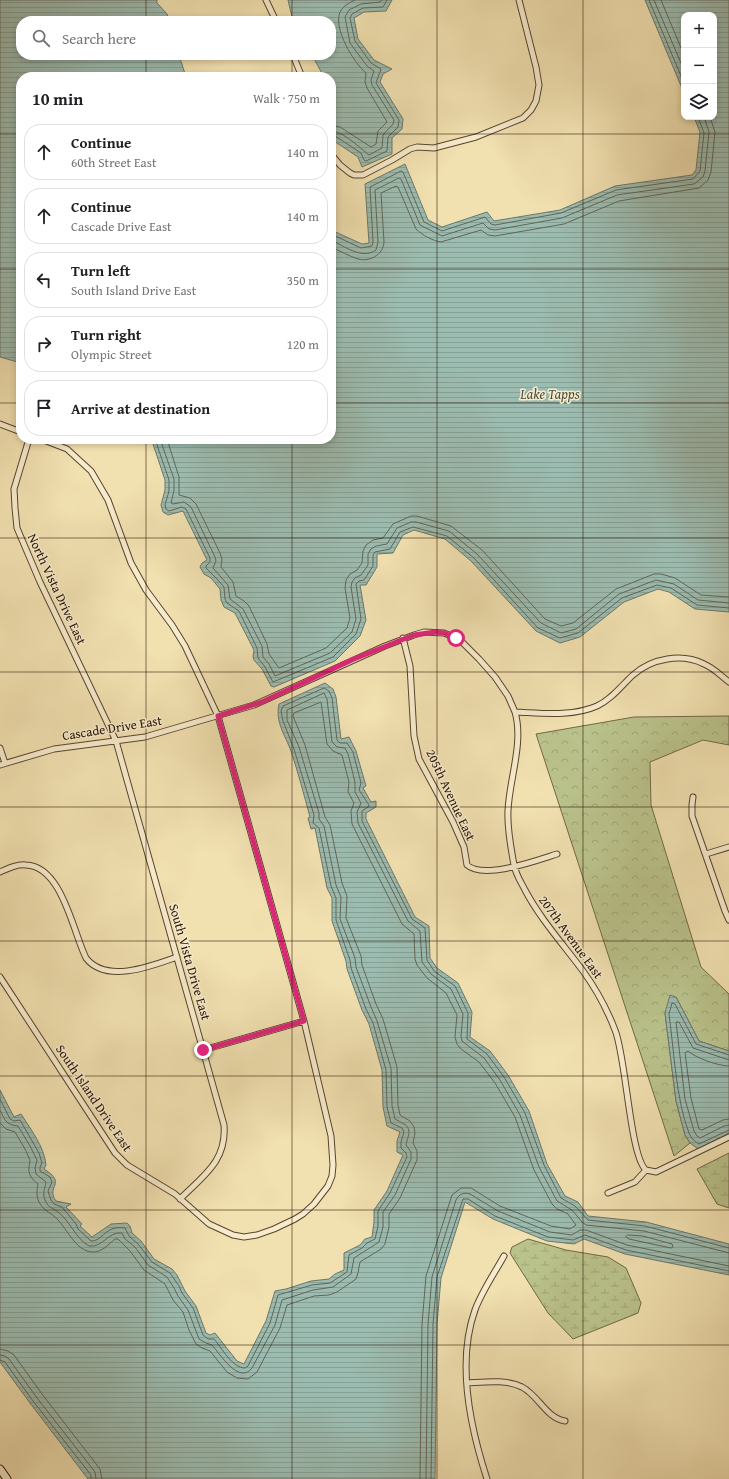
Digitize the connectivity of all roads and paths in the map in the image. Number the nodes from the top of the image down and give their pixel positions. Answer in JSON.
{"nodes":[{"id":1,"x":266,"y":0,"type":"edge"},
{"id":2,"x":519,"y":0,"type":"edge"},
{"id":3,"x":274,"y":16,"type":"edge"},
{"id":4,"x":295,"y":60,"type":"edge"},
{"id":5,"x":300,"y":72,"type":"edge"},
{"id":6,"x":336,"y":160,"type":"edge"},
{"id":7,"x":0,"y":424,"type":"edge"},
{"id":8,"x":16,"y":430,"type":"edge"},
{"id":9,"x":28,"y":444,"type":"edge"},
{"id":10,"x":54,"y":444,"type":"edge"},
{"id":11,"x":403,"y":638,"type":"junction"},
{"id":12,"x":729,"y":682,"type":"edge"},
{"id":13,"x":515,"y":712,"type":"junction"},
{"id":14,"x":218,"y":716,"type":"junction"},
{"id":15,"x":116,"y":741,"type":"junction"},
{"id":16,"x":0,"y":748,"type":"edge"},
{"id":17,"x":3,"y":764,"type":"edge"},
{"id":18,"x":693,"y":797,"type":"dead end"},
{"id":19,"x":729,"y":847,"type":"edge"},
{"id":20,"x":557,"y":854,"type":"dead end"},
{"id":21,"x":706,"y":854,"type":"junction"},
{"id":22,"x":514,"y":867,"type":"junction"},
{"id":23,"x":0,"y":872,"type":"edge"},
{"id":24,"x":729,"y":920,"type":"edge"},
{"id":25,"x":177,"y":957,"type":"junction"},
{"id":26,"x":0,"y":977,"type":"edge"},
{"id":27,"x":304,"y":1021,"type":"junction"},
{"id":28,"x":203,"y":1050,"type":"junction"},
{"id":29,"x":729,"y":1137,"type":"edge"},
{"id":30,"x":646,"y":1170,"type":"junction"},
{"id":31,"x":608,"y":1193,"type":"dead end"},
{"id":32,"x":180,"y":1199,"type":"junction"},
{"id":33,"x":504,"y":1256,"type":"dead end"},
{"id":34,"x":467,"y":1382,"type":"junction"},
{"id":35,"x":565,"y":1421,"type":"dead end"},
{"id":36,"x":0,"y":1469,"type":"edge"},
{"id":37,"x":6,"y":1479,"type":"edge"},
{"id":38,"x":487,"y":1479,"type":"edge"}],
"edges":[{"from":1,"to":3,"type":"street"},
{"from":2,"to":6,"type":"street"},
{"from":4,"to":5,"type":"street"},
{"from":7,"to":8,"type":"street"},
{"from":9,"to":15,"type":"street","name":"North Vista Drive East"},
{"from":10,"to":14,"type":"street","name":"South Island Drive East"},
{"from":11,"to":13,"type":"street","name":"207th Avenue East"},
{"from":11,"to":14,"type":"street","name":"Cascade Drive East"},
{"from":11,"to":22,"type":"street","name":"205th Avenue East"},
{"from":12,"to":13,"type":"street"},
{"from":13,"to":22,"type":"street","name":"207th Avenue East"},
{"from":14,"to":15,"type":"street","name":"Cascade Drive East"},
{"from":14,"to":27,"type":"street","name":"South Island Drive East"},
{"from":15,"to":17,"type":"street","name":"Cascade Drive East"},
{"from":15,"to":25,"type":"street","name":"South Vista Drive East"},
{"from":16,"to":17,"type":"street"},
{"from":18,"to":21,"type":"street"},
{"from":19,"to":21,"type":"street"},
{"from":20,"to":22,"type":"street"},
{"from":21,"to":24,"type":"street"},
{"from":22,"to":30,"type":"street","name":"207th Avenue East"},
{"from":23,"to":25,"type":"street"},
{"from":25,"to":28,"type":"street","name":"South Vista Drive East"},
{"from":26,"to":32,"type":"street","name":"South Island Drive East"},
{"from":27,"to":28,"type":"street"},
{"from":27,"to":32,"type":"street","name":"South Island Drive East"},
{"from":28,"to":32,"type":"street","name":"South Vista Drive East"},
{"from":29,"to":30,"type":"street"},
{"from":30,"to":31,"type":"street"},
{"from":33,"to":34,"type":"street"},
{"from":34,"to":35,"type":"street"},
{"from":34,"to":38,"type":"street"},
{"from":36,"to":37,"type":"street"}]}
